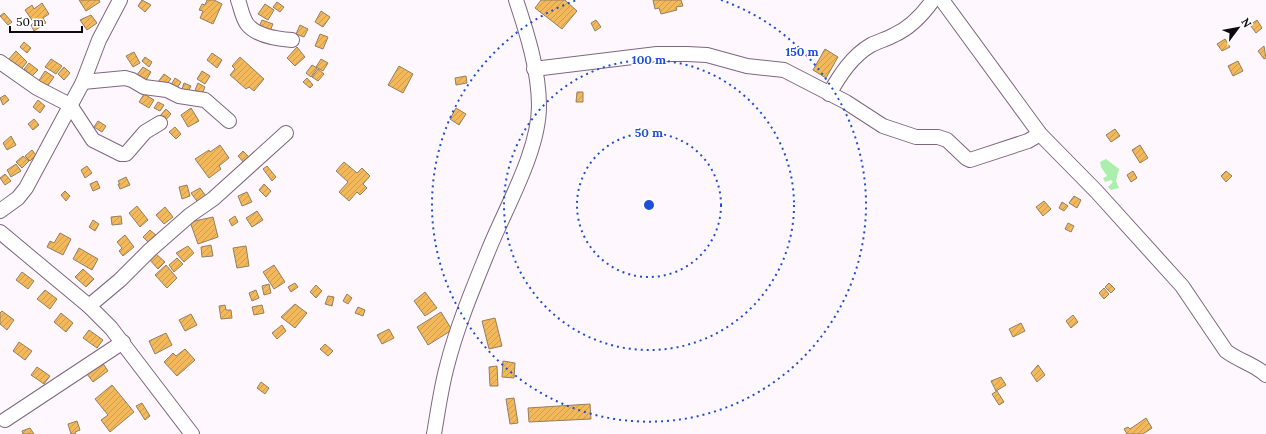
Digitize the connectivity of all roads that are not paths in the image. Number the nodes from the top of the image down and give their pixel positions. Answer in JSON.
{"nodes":[{"id":1,"x":120,"y":0,"type":"edge"},
{"id":2,"x":238,"y":0,"type":"edge"},
{"id":3,"x":516,"y":0,"type":"edge"},
{"id":4,"x":934,"y":0,"type":"edge"},
{"id":5,"x":942,"y":0,"type":"edge"},
{"id":6,"x":292,"y":40,"type":"dead end"},
{"id":7,"x":0,"y":62,"type":"edge"},
{"id":8,"x":534,"y":69,"type":"junction"},
{"id":9,"x":82,"y":82,"type":"junction"},
{"id":10,"x":829,"y":94,"type":"junction"},
{"id":11,"x":70,"y":105,"type":"junction"},
{"id":12,"x":229,"y":121,"type":"dead end"},
{"id":13,"x":160,"y":123,"type":"dead end"},
{"id":14,"x":286,"y":133,"type":"dead end"},
{"id":15,"x":1040,"y":134,"type":"junction"},
{"id":16,"x":0,"y":211,"type":"edge"},
{"id":17,"x":0,"y":232,"type":"edge"},
{"id":18,"x":89,"y":306,"type":"junction"},
{"id":19,"x":124,"y":342,"type":"junction"},
{"id":20,"x":1266,"y":375,"type":"edge"},
{"id":21,"x":5,"y":420,"type":"dead end"},
{"id":22,"x":192,"y":434,"type":"edge"},
{"id":23,"x":434,"y":434,"type":"edge"}],
"edges":[{"from":1,"to":9,"type":"street"},
{"from":2,"to":6,"type":"street"},
{"from":3,"to":8,"type":"street"},
{"from":4,"to":10,"type":"street"},
{"from":5,"to":15,"type":"street"},
{"from":7,"to":11,"type":"street"},
{"from":8,"to":10,"type":"street"},
{"from":8,"to":23,"type":"street"},
{"from":9,"to":11,"type":"street"},
{"from":9,"to":12,"type":"street"},
{"from":10,"to":15,"type":"street"},
{"from":11,"to":13,"type":"street"},
{"from":11,"to":16,"type":"street"},
{"from":14,"to":18,"type":"street"},
{"from":15,"to":20,"type":"street"},
{"from":17,"to":18,"type":"street"},
{"from":18,"to":19,"type":"street"},
{"from":19,"to":21,"type":"street"},
{"from":19,"to":22,"type":"street"}]}
